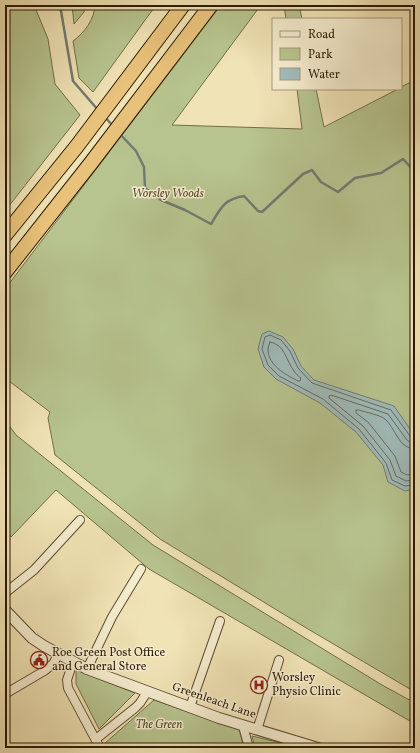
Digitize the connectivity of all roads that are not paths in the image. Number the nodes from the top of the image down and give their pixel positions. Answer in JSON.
{"nodes":[{"id":1,"x":182,"y":5,"type":"edge"},
{"id":2,"x":211,"y":5,"type":"edge"},
{"id":3,"x":5,"y":235,"type":"edge"},
{"id":4,"x":5,"y":272,"type":"edge"},
{"id":5,"x":80,"y":520,"type":"dead end"},
{"id":6,"x":141,"y":570,"type":"dead end"},
{"id":7,"x":5,"y":593,"type":"edge"},
{"id":8,"x":5,"y":610,"type":"edge"},
{"id":9,"x":220,"y":621,"type":"dead end"},
{"id":10,"x":58,"y":655,"type":"junction"},
{"id":11,"x":279,"y":660,"type":"dead end"},
{"id":12,"x":73,"y":662,"type":"junction"},
{"id":13,"x":87,"y":669,"type":"junction"},
{"id":14,"x":147,"y":692,"type":"junction"},
{"id":15,"x":5,"y":694,"type":"edge"},
{"id":16,"x":190,"y":707,"type":"junction"},
{"id":17,"x":243,"y":726,"type":"junction"},
{"id":18,"x":257,"y":730,"type":"junction"},
{"id":19,"x":96,"y":739,"type":"junction"},
{"id":20,"x":100,"y":748,"type":"edge"},
{"id":21,"x":249,"y":748,"type":"edge"},
{"id":22,"x":318,"y":748,"type":"edge"}],
"edges":[{"from":1,"to":3,"type":"highway"},
{"from":2,"to":4,"type":"highway"},
{"from":5,"to":7,"type":"street"},
{"from":6,"to":13,"type":"street"},
{"from":8,"to":10,"type":"street","name":"Greenleach Lane"},
{"from":9,"to":16,"type":"street"},
{"from":10,"to":12,"type":"street","name":"Greenleach Lane"},
{"from":10,"to":15,"type":"street"},
{"from":11,"to":18,"type":"street"},
{"from":12,"to":13,"type":"street","name":"Greenleach Lane"},
{"from":12,"to":19,"type":"street"},
{"from":13,"to":14,"type":"street","name":"Greenleach Lane"},
{"from":14,"to":16,"type":"street","name":"Greenleach Lane"},
{"from":14,"to":19,"type":"street"},
{"from":16,"to":17,"type":"street","name":"Greenleach Lane"},
{"from":17,"to":18,"type":"street","name":"Greenleach Lane"},
{"from":17,"to":21,"type":"street"},
{"from":18,"to":22,"type":"street","name":"Greenleach Lane"},
{"from":19,"to":20,"type":"street"}]}
